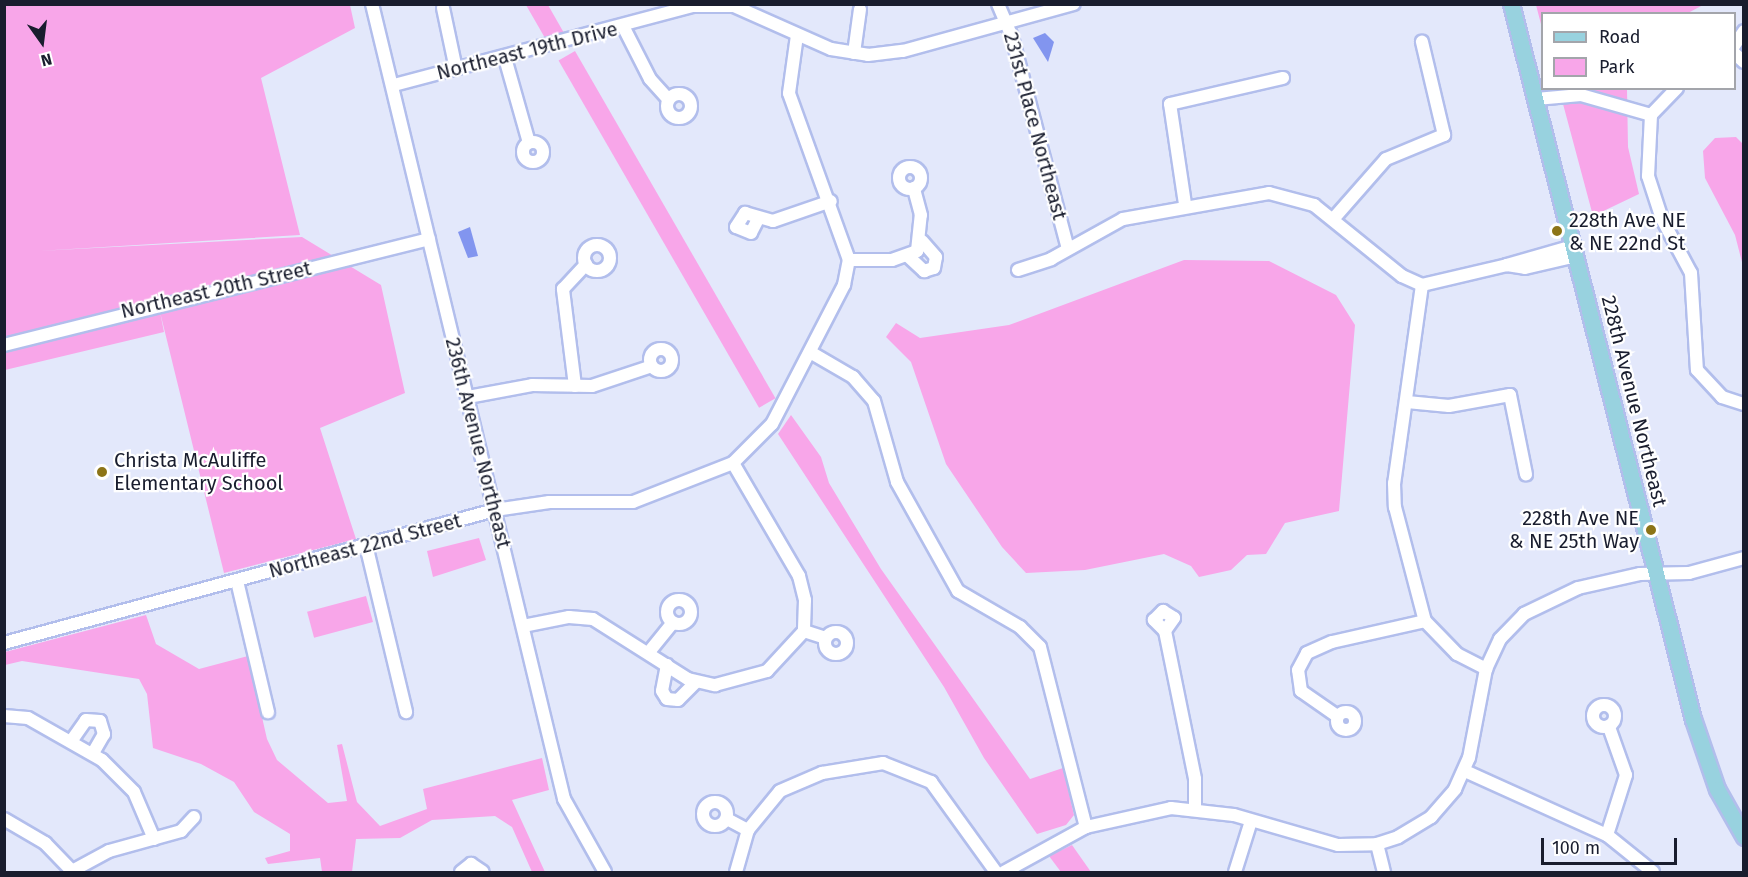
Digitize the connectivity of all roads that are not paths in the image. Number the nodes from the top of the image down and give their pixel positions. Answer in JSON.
{"nodes":[{"id":1,"x":372,"y":4,"type":"edge"},
{"id":2,"x":873,"y":4,"type":"edge"},
{"id":3,"x":998,"y":4,"type":"edge"},
{"id":4,"x":1074,"y":4,"type":"edge"},
{"id":5,"x":1511,"y":4,"type":"edge"},
{"id":6,"x":734,"y":5,"type":"edge"},
{"id":7,"x":445,"y":6,"type":"edge"},
{"id":8,"x":858,"y":7,"type":"edge"},
{"id":9,"x":1006,"y":22,"type":"junction"},
{"id":10,"x":623,"y":27,"type":"junction"},
{"id":11,"x":797,"y":35,"type":"junction"},
{"id":12,"x":1422,"y":42,"type":"dead end"},
{"id":13,"x":854,"y":53,"type":"junction"},
{"id":14,"x":505,"y":58,"type":"junction"},
{"id":15,"x":456,"y":69,"type":"junction"},
{"id":16,"x":1283,"y":78,"type":"dead end"},
{"id":17,"x":394,"y":85,"type":"junction"},
{"id":18,"x":1675,"y":90,"type":"edge"},
{"id":19,"x":1536,"y":99,"type":"junction"},
{"id":20,"x":669,"y":100,"type":"dead end"},
{"id":21,"x":1651,"y":115,"type":"junction"},
{"id":22,"x":529,"y":143,"type":"dead end"},
{"id":23,"x":914,"y":188,"type":"dead end"},
{"id":24,"x":831,"y":201,"type":"junction"},
{"id":25,"x":1185,"y":204,"type":"junction"},
{"id":26,"x":1335,"y":217,"type":"junction"},
{"id":27,"x":757,"y":221,"type":"dead end"},
{"id":28,"x":429,"y":239,"type":"junction"},
{"id":29,"x":922,"y":241,"type":"junction"},
{"id":30,"x":1068,"y":249,"type":"junction"},
{"id":31,"x":1575,"y":251,"type":"junction"},
{"id":32,"x":909,"y":257,"type":"junction"},
{"id":33,"x":849,"y":260,"type":"junction"},
{"id":34,"x":586,"y":264,"type":"dead end"},
{"id":35,"x":1018,"y":270,"type":"dead end"},
{"id":36,"x":1422,"y":285,"type":"junction"},
{"id":37,"x":4,"y":345,"type":"edge"},
{"id":38,"x":810,"y":352,"type":"junction"},
{"id":39,"x":652,"y":366,"type":"dead end"},
{"id":40,"x":575,"y":386,"type":"junction"},
{"id":41,"x":468,"y":397,"type":"junction"},
{"id":42,"x":1407,"y":402,"type":"junction"},
{"id":43,"x":1739,"y":404,"type":"edge"},
{"id":44,"x":733,"y":463,"type":"junction"},
{"id":45,"x":1526,"y":474,"type":"dead end"},
{"id":46,"x":495,"y":510,"type":"junction"},
{"id":47,"x":366,"y":545,"type":"junction"},
{"id":48,"x":1743,"y":558,"type":"edge"},
{"id":49,"x":1657,"y":577,"type":"junction"},
{"id":50,"x":237,"y":581,"type":"junction"},
{"id":51,"x":1425,"y":621,"type":"junction"},
{"id":52,"x":673,"y":622,"type":"dead end"},
{"id":53,"x":523,"y":626,"type":"junction"},
{"id":54,"x":804,"y":631,"type":"junction"},
{"id":55,"x":1165,"y":631,"type":"dead end"},
{"id":56,"x":825,"y":638,"type":"dead end"},
{"id":57,"x":4,"y":643,"type":"edge"},
{"id":58,"x":649,"y":652,"type":"junction"},
{"id":59,"x":667,"y":665,"type":"junction"},
{"id":60,"x":1486,"y":669,"type":"junction"},
{"id":61,"x":697,"y":684,"type":"junction"},
{"id":62,"x":268,"y":712,"type":"dead end"},
{"id":63,"x":406,"y":712,"type":"dead end"},
{"id":64,"x":4,"y":716,"type":"edge"},
{"id":65,"x":1337,"y":716,"type":"dead end"},
{"id":66,"x":1609,"y":727,"type":"dead end"},
{"id":67,"x":72,"y":740,"type":"junction"},
{"id":68,"x":93,"y":753,"type":"junction"},
{"id":69,"x":1465,"y":771,"type":"junction"},
{"id":70,"x":1196,"y":808,"type":"junction"},
{"id":71,"x":194,"y":817,"type":"dead end"},
{"id":72,"x":4,"y":819,"type":"edge"},
{"id":73,"x":727,"y":819,"type":"dead end"},
{"id":74,"x":1251,"y":820,"type":"junction"},
{"id":75,"x":1086,"y":826,"type":"junction"},
{"id":76,"x":748,"y":830,"type":"junction"},
{"id":77,"x":1607,"y":835,"type":"junction"},
{"id":78,"x":1743,"y":837,"type":"edge"},
{"id":79,"x":154,"y":839,"type":"junction"},
{"id":80,"x":1377,"y":844,"type":"junction"},
{"id":81,"x":601,"y":871,"type":"edge"},
{"id":82,"x":72,"y":872,"type":"edge"},
{"id":83,"x":461,"y":873,"type":"edge"},
{"id":84,"x":483,"y":873,"type":"edge"},
{"id":85,"x":736,"y":873,"type":"edge"},
{"id":86,"x":996,"y":873,"type":"edge"},
{"id":87,"x":1004,"y":873,"type":"edge"},
{"id":88,"x":1235,"y":873,"type":"edge"},
{"id":89,"x":1384,"y":873,"type":"edge"},
{"id":90,"x":1653,"y":873,"type":"edge"}],
"edges":[{"from":1,"to":17,"type":"street","name":"236th Avenue Northeast"},
{"from":2,"to":8,"type":"street"},
{"from":3,"to":9,"type":"street","name":"231st Place Northeast"},
{"from":4,"to":9,"type":"street","name":"Northeast 19th Drive"},
{"from":5,"to":19,"type":"main road","name":"228th Avenue Northeast"},
{"from":6,"to":10,"type":"street","name":"Northeast 19th Drive"},
{"from":6,"to":11,"type":"street","name":"Northeast 19th Drive"},
{"from":7,"to":15,"type":"street"},
{"from":8,"to":13,"type":"street"},
{"from":9,"to":13,"type":"street","name":"Northeast 19th Drive"},
{"from":9,"to":30,"type":"street","name":"231st Place Northeast"},
{"from":10,"to":14,"type":"street","name":"Northeast 19th Drive"},
{"from":10,"to":20,"type":"street"},
{"from":11,"to":13,"type":"street","name":"Northeast 19th Drive"},
{"from":11,"to":24,"type":"street"},
{"from":12,"to":26,"type":"street"},
{"from":14,"to":15,"type":"street","name":"Northeast 19th Drive"},
{"from":14,"to":22,"type":"street"},
{"from":15,"to":17,"type":"street","name":"Northeast 19th Drive"},
{"from":16,"to":25,"type":"street"},
{"from":17,"to":28,"type":"street","name":"236th Avenue Northeast"},
{"from":18,"to":21,"type":"street"},
{"from":19,"to":21,"type":"street"},
{"from":19,"to":31,"type":"main road","name":"228th Avenue Northeast"},
{"from":21,"to":43,"type":"street"},
{"from":23,"to":29,"type":"street"},
{"from":24,"to":27,"type":"street"},
{"from":24,"to":33,"type":"street"},
{"from":25,"to":26,"type":"street"},
{"from":25,"to":30,"type":"street"},
{"from":26,"to":36,"type":"street"},
{"from":28,"to":37,"type":"street","name":"Northeast 20th Street"},
{"from":28,"to":41,"type":"street","name":"236th Avenue Northeast"},
{"from":29,"to":32,"type":"street"},
{"from":29,"to":32,"type":"street"},
{"from":30,"to":35,"type":"street"},
{"from":31,"to":36,"type":"street"},
{"from":31,"to":49,"type":"main road","name":"228th Avenue Northeast"},
{"from":32,"to":33,"type":"street"},
{"from":33,"to":38,"type":"street","name":"Northeast 22nd Street"},
{"from":34,"to":40,"type":"street"},
{"from":36,"to":42,"type":"street"},
{"from":38,"to":44,"type":"street","name":"Northeast 22nd Street"},
{"from":38,"to":75,"type":"street"},
{"from":39,"to":40,"type":"street"},
{"from":40,"to":41,"type":"street"},
{"from":41,"to":46,"type":"street","name":"236th Avenue Northeast"},
{"from":42,"to":45,"type":"street"},
{"from":42,"to":51,"type":"street"},
{"from":44,"to":46,"type":"street","name":"Northeast 22nd Street"},
{"from":44,"to":54,"type":"street"},
{"from":46,"to":47,"type":"street","name":"Northeast 22nd Street"},
{"from":46,"to":53,"type":"street","name":"236th Avenue Northeast"},
{"from":47,"to":50,"type":"street","name":"Northeast 22nd Street"},
{"from":47,"to":63,"type":"street"},
{"from":48,"to":49,"type":"street"},
{"from":49,"to":60,"type":"street"},
{"from":49,"to":78,"type":"main road","name":"228th Avenue Northeast"},
{"from":50,"to":57,"type":"street","name":"Northeast 22nd Street"},
{"from":50,"to":62,"type":"street"},
{"from":51,"to":60,"type":"street"},
{"from":51,"to":65,"type":"street"},
{"from":52,"to":58,"type":"street"},
{"from":53,"to":58,"type":"street"},
{"from":53,"to":81,"type":"street","name":"236th Avenue Northeast"},
{"from":54,"to":56,"type":"street"},
{"from":54,"to":61,"type":"street"},
{"from":55,"to":70,"type":"street"},
{"from":58,"to":59,"type":"street"},
{"from":59,"to":61,"type":"street"},
{"from":59,"to":61,"type":"street"},
{"from":60,"to":69,"type":"street"},
{"from":64,"to":67,"type":"street"},
{"from":66,"to":77,"type":"street"},
{"from":67,"to":68,"type":"street"},
{"from":67,"to":68,"type":"street"},
{"from":68,"to":79,"type":"street"},
{"from":69,"to":77,"type":"street"},
{"from":69,"to":80,"type":"street"},
{"from":70,"to":74,"type":"street"},
{"from":70,"to":75,"type":"street"},
{"from":71,"to":79,"type":"street"},
{"from":72,"to":82,"type":"street"},
{"from":73,"to":76,"type":"street"},
{"from":74,"to":80,"type":"street"},
{"from":74,"to":88,"type":"street"},
{"from":75,"to":87,"type":"street"},
{"from":76,"to":85,"type":"street"},
{"from":76,"to":86,"type":"street"},
{"from":77,"to":90,"type":"street"},
{"from":79,"to":82,"type":"street"},
{"from":80,"to":89,"type":"street"},
{"from":83,"to":84,"type":"street"}]}
